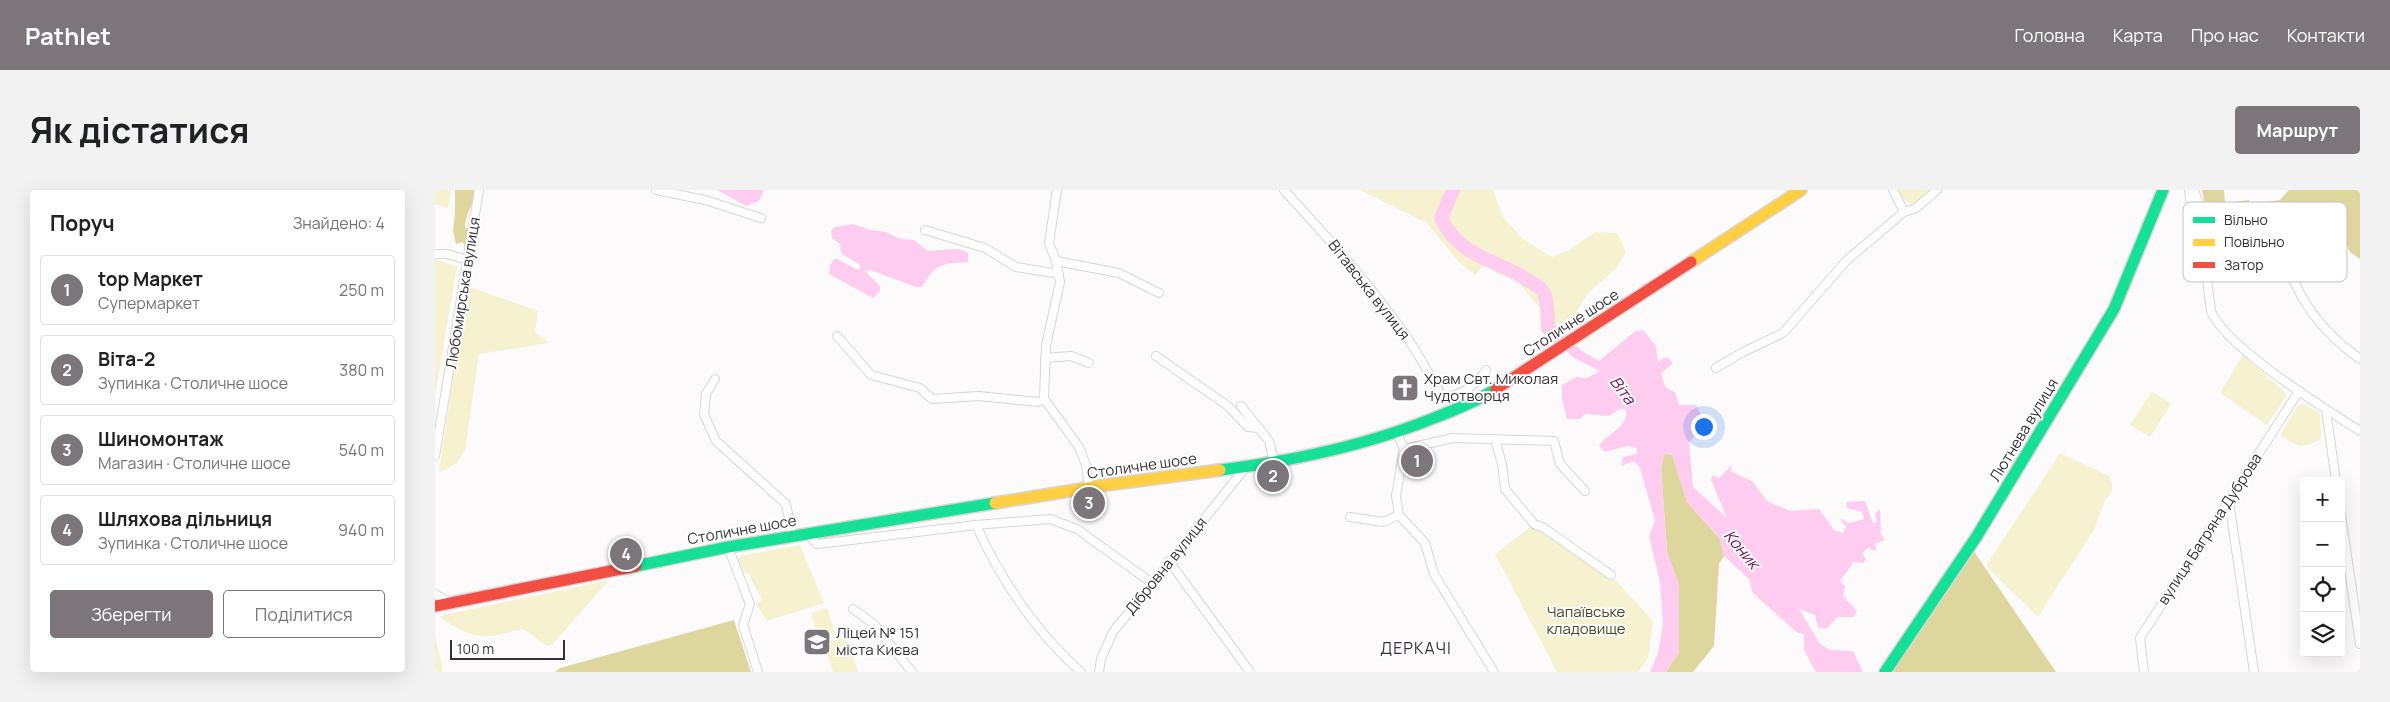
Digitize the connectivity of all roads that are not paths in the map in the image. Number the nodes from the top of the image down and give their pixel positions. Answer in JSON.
{"nodes":[{"id":1,"x":479,"y":190,"type":"edge"},
{"id":2,"x":656,"y":190,"type":"edge"},
{"id":3,"x":1057,"y":190,"type":"edge"},
{"id":4,"x":1284,"y":190,"type":"edge"},
{"id":5,"x":1893,"y":190,"type":"edge"},
{"id":6,"x":1937,"y":190,"type":"edge"},
{"id":7,"x":2163,"y":190,"type":"edge"},
{"id":8,"x":2194,"y":190,"type":"edge"},
{"id":9,"x":1797,"y":191,"type":"edge"},
{"id":10,"x":2198,"y":202,"type":"edge"},
{"id":11,"x":1904,"y":212,"type":"junction"},
{"id":12,"x":761,"y":218,"type":"dead end"},
{"id":13,"x":925,"y":230,"type":"dead end"},
{"id":14,"x":435,"y":254,"type":"edge"},
{"id":15,"x":468,"y":260,"type":"junction"},
{"id":16,"x":1056,"y":260,"type":"junction"},
{"id":17,"x":1059,"y":274,"type":"junction"},
{"id":18,"x":2207,"y":282,"type":"edge"},
{"id":19,"x":2292,"y":282,"type":"edge"},
{"id":20,"x":1159,"y":293,"type":"dead end"},
{"id":21,"x":837,"y":336,"type":"dead end"},
{"id":22,"x":1156,"y":356,"type":"dead end"},
{"id":23,"x":1045,"y":358,"type":"junction"},
{"id":24,"x":2360,"y":359,"type":"edge"},
{"id":25,"x":1089,"y":363,"type":"dead end"},
{"id":26,"x":1716,"y":368,"type":"dead end"},
{"id":27,"x":1486,"y":370,"type":"dead end"},
{"id":28,"x":715,"y":379,"type":"dead end"},
{"id":29,"x":2299,"y":390,"type":"junction"},
{"id":30,"x":1044,"y":399,"type":"junction"},
{"id":31,"x":1241,"y":406,"type":"dead end"},
{"id":32,"x":2326,"y":410,"type":"junction"},
{"id":33,"x":1259,"y":428,"type":"junction"},
{"id":34,"x":2360,"y":431,"type":"edge"},
{"id":35,"x":1397,"y":433,"type":"junction"},
{"id":36,"x":1495,"y":439,"type":"junction"},
{"id":37,"x":1404,"y":449,"type":"junction"},
{"id":38,"x":435,"y":456,"type":"edge"},
{"id":39,"x":1273,"y":462,"type":"junction"},
{"id":40,"x":1246,"y":467,"type":"junction"},
{"id":41,"x":2335,"y":477,"type":"edge"},
{"id":42,"x":1089,"y":488,"type":"junction"},
{"id":43,"x":1585,"y":491,"type":"dead end"},
{"id":44,"x":2229,"y":501,"type":"junction"},
{"id":45,"x":1399,"y":515,"type":"junction"},
{"id":46,"x":1350,"y":517,"type":"dead end"},
{"id":47,"x":2342,"y":522,"type":"edge"},
{"id":48,"x":976,"y":525,"type":"junction"},
{"id":49,"x":808,"y":534,"type":"junction"},
{"id":50,"x":793,"y":537,"type":"junction"},
{"id":51,"x":728,"y":547,"type":"junction"},
{"id":52,"x":1169,"y":561,"type":"junction"},
{"id":53,"x":1611,"y":575,"type":"dead end"},
{"id":54,"x":1152,"y":583,"type":"junction"},
{"id":55,"x":435,"y":594,"type":"edge"},
{"id":56,"x":451,"y":603,"type":"junction"},
{"id":57,"x":435,"y":606,"type":"edge"},
{"id":58,"x":853,"y":609,"type":"dead end"},
{"id":59,"x":2360,"y":644,"type":"edge"},
{"id":60,"x":758,"y":672,"type":"edge"},
{"id":61,"x":912,"y":672,"type":"edge"},
{"id":62,"x":1081,"y":672,"type":"edge"},
{"id":63,"x":1099,"y":672,"type":"edge"},
{"id":64,"x":1250,"y":672,"type":"edge"},
{"id":65,"x":1494,"y":672,"type":"edge"},
{"id":66,"x":1885,"y":672,"type":"edge"},
{"id":67,"x":2144,"y":672,"type":"edge"},
{"id":68,"x":2255,"y":672,"type":"edge"}],
"edges":[{"from":1,"to":15,"type":"street","name":"Любомирська вулиця"},
{"from":2,"to":12,"type":"street"},
{"from":3,"to":16,"type":"street"},
{"from":4,"to":27,"type":"street","name":"Вітавська вулиця"},
{"from":5,"to":11,"type":"street"},
{"from":6,"to":11,"type":"street"},
{"from":7,"to":66,"type":"main road","name":"Лютнева вулиця"},
{"from":8,"to":10,"type":"street"},
{"from":9,"to":35,"type":"main road","name":"Столичне шосе"},
{"from":11,"to":26,"type":"street"},
{"from":13,"to":17,"type":"street"},
{"from":14,"to":15,"type":"street"},
{"from":15,"to":38,"type":"street","name":"Любомирська вулиця"},
{"from":16,"to":17,"type":"street"},
{"from":16,"to":20,"type":"street"},
{"from":17,"to":23,"type":"street"},
{"from":18,"to":29,"type":"street"},
{"from":19,"to":24,"type":"street"},
{"from":21,"to":30,"type":"street"},
{"from":22,"to":33,"type":"street"},
{"from":23,"to":25,"type":"street"},
{"from":23,"to":30,"type":"street"},
{"from":28,"to":50,"type":"street"},
{"from":29,"to":32,"type":"street"},
{"from":29,"to":44,"type":"street","name":"вулиця Багряна Дуброва"},
{"from":30,"to":42,"type":"street"},
{"from":31,"to":33,"type":"street"},
{"from":32,"to":34,"type":"street"},
{"from":32,"to":41,"type":"street"},
{"from":33,"to":39,"type":"street"},
{"from":35,"to":37,"type":"street"},
{"from":35,"to":39,"type":"main road","name":"Столичне шосе"},
{"from":36,"to":37,"type":"street"},
{"from":36,"to":43,"type":"street"},
{"from":36,"to":53,"type":"street"},
{"from":37,"to":45,"type":"street"},
{"from":39,"to":40,"type":"main road","name":"Столичне шосе"},
{"from":40,"to":42,"type":"main road","name":"Столичне шосе"},
{"from":40,"to":52,"type":"street","name":"Дібровна вулиця"},
{"from":42,"to":49,"type":"main road","name":"Столичне шосе"},
{"from":44,"to":67,"type":"street","name":"вулиця Багряна Дуброва"},
{"from":44,"to":68,"type":"street"},
{"from":45,"to":46,"type":"street"},
{"from":45,"to":65,"type":"street"},
{"from":47,"to":59,"type":"street"},
{"from":48,"to":49,"type":"street"},
{"from":48,"to":54,"type":"street"},
{"from":48,"to":62,"type":"street"},
{"from":49,"to":50,"type":"main road","name":"Столичне шосе"},
{"from":50,"to":51,"type":"main road","name":"Столичне шосе"},
{"from":51,"to":56,"type":"main road","name":"Столичне шосе"},
{"from":51,"to":60,"type":"street"},
{"from":52,"to":54,"type":"street","name":"Дібровна вулиця"},
{"from":52,"to":64,"type":"street"},
{"from":54,"to":63,"type":"street","name":"Дібровна вулиця"},
{"from":55,"to":56,"type":"street"},
{"from":56,"to":57,"type":"main road","name":"Столичне шосе"},
{"from":58,"to":61,"type":"street"}]}
